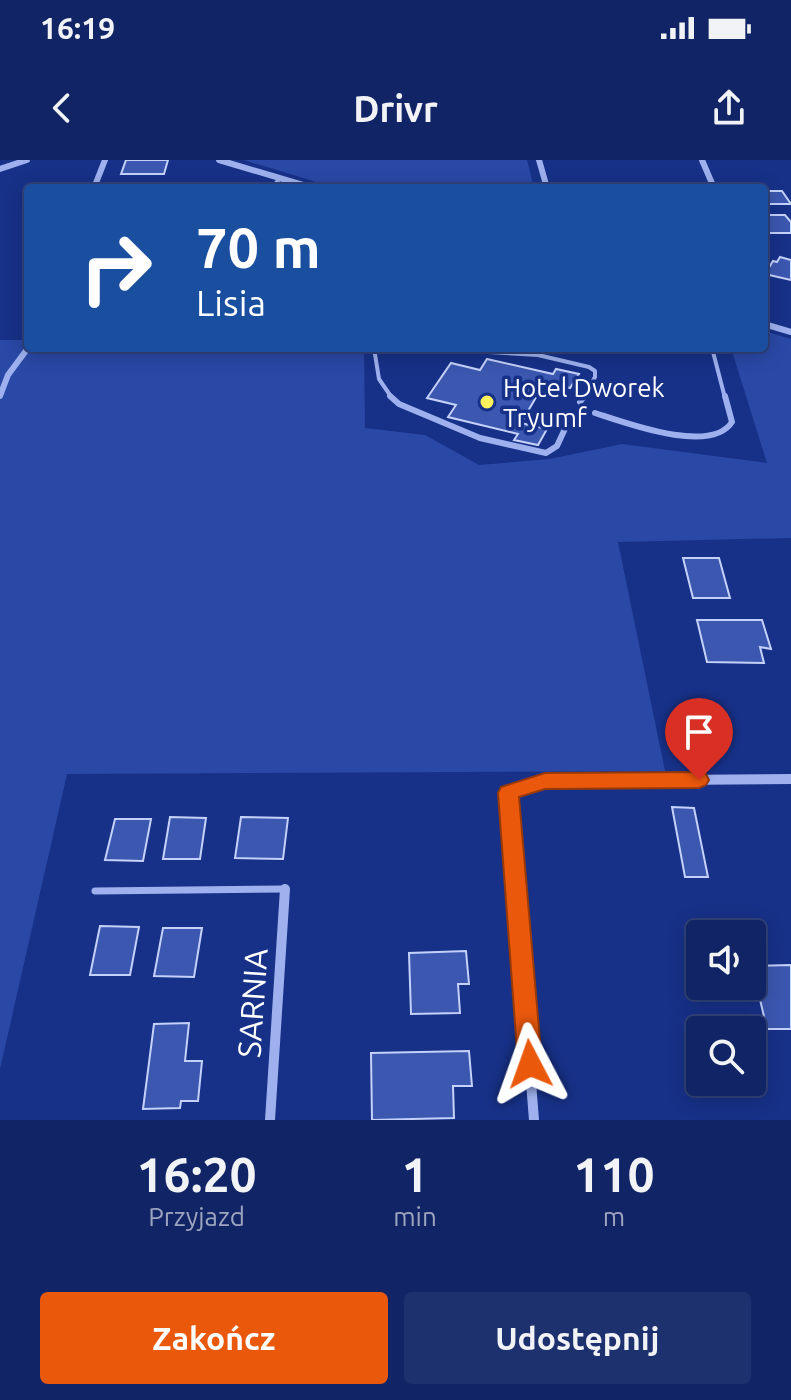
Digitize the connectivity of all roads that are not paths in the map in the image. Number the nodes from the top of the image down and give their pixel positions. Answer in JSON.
{"nodes":[{"id":1,"x":27,"y":160,"type":"edge"},
{"id":2,"x":105,"y":160,"type":"edge"},
{"id":3,"x":219,"y":160,"type":"edge"},
{"id":4,"x":539,"y":160,"type":"edge"},
{"id":5,"x":702,"y":160,"type":"edge"},
{"id":6,"x":0,"y":169,"type":"edge"},
{"id":7,"x":280,"y":178,"type":"junction"},
{"id":8,"x":96,"y":184,"type":"edge"},
{"id":9,"x":275,"y":184,"type":"edge"},
{"id":10,"x":300,"y":184,"type":"edge"},
{"id":11,"x":546,"y":184,"type":"edge"},
{"id":12,"x":712,"y":184,"type":"edge"},
{"id":13,"x":768,"y":325,"type":"edge"},
{"id":14,"x":791,"y":332,"type":"edge"},
{"id":15,"x":25,"y":352,"type":"edge"},
{"id":16,"x":374,"y":352,"type":"edge"},
{"id":17,"x":488,"y":352,"type":"edge"},
{"id":18,"x":713,"y":352,"type":"edge"},
{"id":19,"x":0,"y":396,"type":"edge"},
{"id":20,"x":580,"y":402,"type":"dead end"},
{"id":21,"x":595,"y":413,"type":"dead end"},
{"id":22,"x":569,"y":420,"type":"dead end"},
{"id":23,"x":791,"y":779,"type":"edge"},
{"id":24,"x":285,"y":889,"type":"joint"},
{"id":25,"x":95,"y":891,"type":"dead end"},
{"id":26,"x":270,"y":1120,"type":"edge"},
{"id":27,"x":534,"y":1120,"type":"edge"}],
"edges":[{"from":1,"to":6,"type":"street"},
{"from":2,"to":8,"type":"street"},
{"from":3,"to":7,"type":"street"},
{"from":4,"to":11,"type":"street"},
{"from":5,"to":12,"type":"street"},
{"from":7,"to":9,"type":"lane"},
{"from":7,"to":10,"type":"street"},
{"from":13,"to":14,"type":"street"},
{"from":15,"to":19,"type":"street"},
{"from":16,"to":22,"type":"lane"},
{"from":17,"to":20,"type":"lane"},
{"from":18,"to":21,"type":"lane"},
{"from":23,"to":27,"type":"street"},
{"from":24,"to":25,"type":"lane"},
{"from":24,"to":26,"type":"street","name":"SARNIA"}]}
